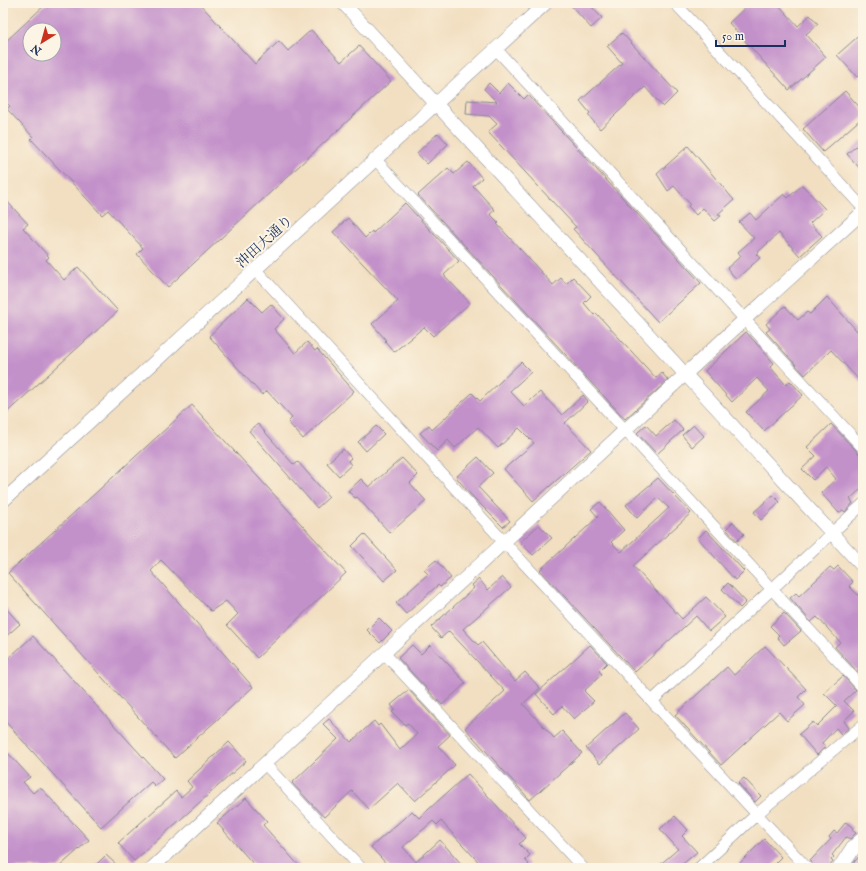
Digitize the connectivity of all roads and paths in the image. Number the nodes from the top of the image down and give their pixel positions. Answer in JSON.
{"nodes":[{"id":1,"x":343,"y":3,"type":"edge"},
{"id":2,"x":546,"y":3,"type":"edge"},
{"id":3,"x":675,"y":3,"type":"edge"},
{"id":4,"x":496,"y":49,"type":"junction"},
{"id":5,"x":436,"y":104,"type":"junction"},
{"id":6,"x":376,"y":160,"type":"junction"},
{"id":7,"x":863,"y":208,"type":"edge"},
{"id":8,"x":863,"y":212,"type":"edge"},
{"id":9,"x":256,"y":270,"type":"junction"},
{"id":10,"x":745,"y":319,"type":"junction"},
{"id":11,"x":686,"y":375,"type":"junction"},
{"id":12,"x":626,"y":431,"type":"junction"},
{"id":13,"x":863,"y":448,"type":"edge"},
{"id":14,"x":3,"y":501,"type":"edge"},
{"id":15,"x":863,"y":504,"type":"edge"},
{"id":16,"x":832,"y":533,"type":"junction"},
{"id":17,"x":504,"y":542,"type":"junction"},
{"id":18,"x":863,"y":567,"type":"edge"},
{"id":19,"x":772,"y":588,"type":"junction"},
{"id":20,"x":384,"y":653,"type":"junction"},
{"id":21,"x":863,"y":688,"type":"edge"},
{"id":22,"x":652,"y":701,"type":"junction"},
{"id":23,"x":863,"y":725,"type":"edge"},
{"id":24,"x":265,"y":764,"type":"junction"},
{"id":25,"x":757,"y":814,"type":"junction"},
{"id":26,"x":863,"y":839,"type":"edge"},
{"id":27,"x":152,"y":868,"type":"edge"},
{"id":28,"x":361,"y":868,"type":"edge"},
{"id":29,"x":582,"y":868,"type":"edge"},
{"id":30,"x":699,"y":868,"type":"edge"},
{"id":31,"x":807,"y":868,"type":"edge"},
{"id":32,"x":840,"y":868,"type":"edge"}],
"edges":[{"from":1,"to":5,"type":"street"},
{"from":2,"to":4,"type":"street","name":"沖田大通り"},
{"from":3,"to":7,"type":"street"},
{"from":4,"to":5,"type":"street","name":"沖田大通り"},
{"from":4,"to":10,"type":"street"},
{"from":5,"to":6,"type":"street","name":"沖田大通り"},
{"from":5,"to":11,"type":"street"},
{"from":6,"to":9,"type":"street","name":"沖田大通り"},
{"from":6,"to":12,"type":"street"},
{"from":8,"to":10,"type":"street"},
{"from":9,"to":14,"type":"street","name":"沖田大通り"},
{"from":9,"to":17,"type":"street"},
{"from":10,"to":11,"type":"street"},
{"from":10,"to":13,"type":"street"},
{"from":11,"to":12,"type":"street"},
{"from":11,"to":16,"type":"street"},
{"from":12,"to":17,"type":"street"},
{"from":12,"to":19,"type":"street"},
{"from":15,"to":16,"type":"street"},
{"from":16,"to":18,"type":"street"},
{"from":16,"to":19,"type":"street"},
{"from":17,"to":20,"type":"street"},
{"from":17,"to":22,"type":"street"},
{"from":19,"to":21,"type":"street"},
{"from":19,"to":22,"type":"street"},
{"from":20,"to":24,"type":"street"},
{"from":20,"to":29,"type":"street"},
{"from":22,"to":25,"type":"street"},
{"from":23,"to":25,"type":"street"},
{"from":24,"to":27,"type":"street"},
{"from":24,"to":28,"type":"street"},
{"from":25,"to":30,"type":"street"},
{"from":25,"to":31,"type":"street"},
{"from":26,"to":32,"type":"main road"}]}
